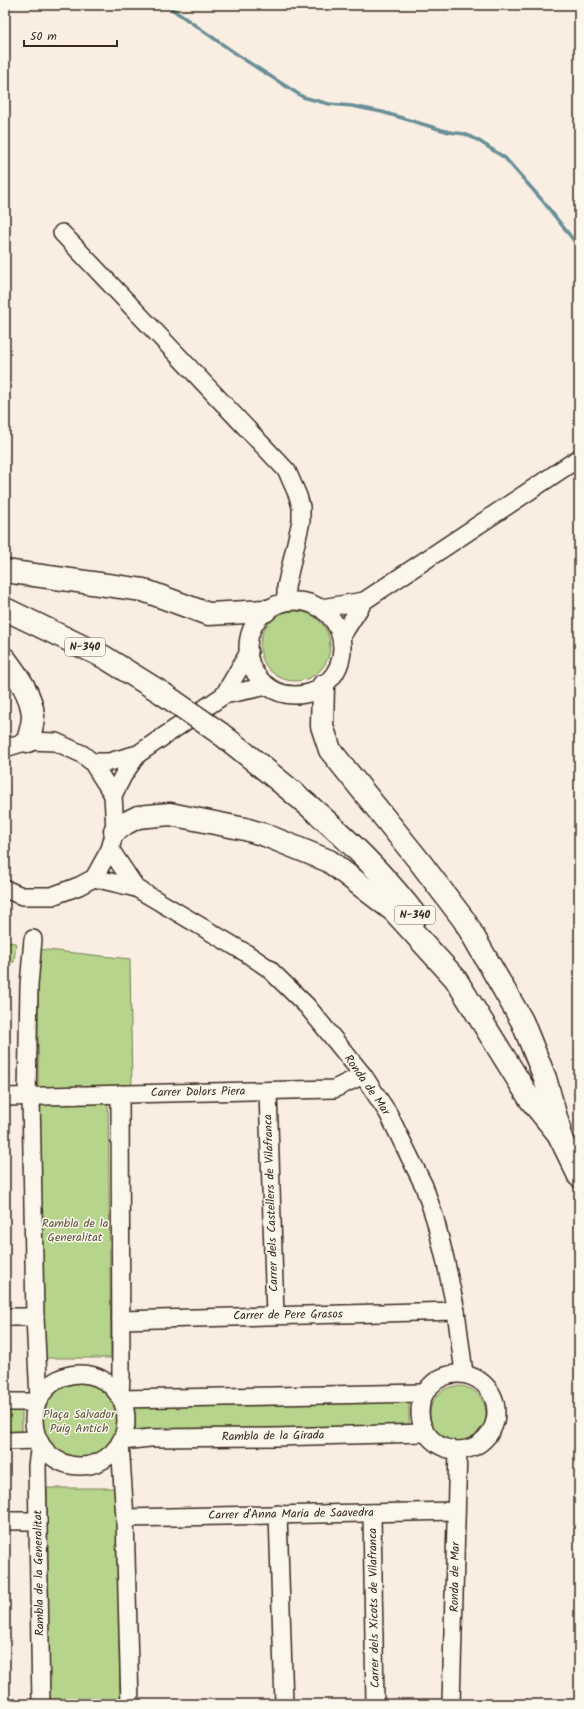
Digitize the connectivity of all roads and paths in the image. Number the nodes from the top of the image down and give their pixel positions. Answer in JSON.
{"nodes":[{"id":1,"x":62,"y":233,"type":"dead end"},
{"id":2,"x":579,"y":458,"type":"edge"},
{"id":3,"x":5,"y":572,"type":"edge"},
{"id":4,"x":364,"y":601,"type":"junction"},
{"id":5,"x":286,"y":602,"type":"junction"},
{"id":6,"x":322,"y":608,"type":"junction"},
{"id":7,"x":5,"y":609,"type":"edge"},
{"id":8,"x":265,"y":611,"type":"junction"},
{"id":9,"x":341,"y":637,"type":"junction"},
{"id":10,"x":249,"y":652,"type":"junction"},
{"id":11,"x":5,"y":659,"type":"edge"},
{"id":12,"x":268,"y":686,"type":"junction"},
{"id":13,"x":323,"y":686,"type":"junction"},
{"id":14,"x":224,"y":695,"type":"junction"},
{"id":15,"x":28,"y":741,"type":"junction"},
{"id":16,"x":5,"y":748,"type":"edge"},
{"id":17,"x":138,"y":754,"type":"junction"},
{"id":18,"x":92,"y":762,"type":"junction"},
{"id":19,"x":113,"y":795,"type":"junction"},
{"id":20,"x":113,"y":840,"type":"junction"},
{"id":21,"x":94,"y":878,"type":"junction"},
{"id":22,"x":136,"y":888,"type":"junction"},
{"id":23,"x":5,"y":889,"type":"edge"},
{"id":24,"x":33,"y":939,"type":"dead end"},
{"id":25,"x":363,"y":1075,"type":"junction"},
{"id":26,"x":268,"y":1090,"type":"junction"},
{"id":27,"x":120,"y":1094,"type":"junction"},
{"id":28,"x":5,"y":1097,"type":"edge"},
{"id":29,"x":29,"y":1097,"type":"junction"},
{"id":30,"x":562,"y":1137,"type":"junction"},
{"id":31,"x":579,"y":1176,"type":"edge"},
{"id":32,"x":456,"y":1311,"type":"junction"},
{"id":33,"x":274,"y":1316,"type":"junction"},
{"id":34,"x":5,"y":1317,"type":"edge"},
{"id":35,"x":35,"y":1317,"type":"junction"},
{"id":36,"x":121,"y":1320,"type":"junction"},
{"id":37,"x":464,"y":1373,"type":"junction"},
{"id":38,"x":424,"y":1393,"type":"junction"},
{"id":39,"x":121,"y":1397,"type":"junction"},
{"id":40,"x":38,"y":1400,"type":"junction"},
{"id":41,"x":5,"y":1402,"type":"edge"},
{"id":42,"x":425,"y":1433,"type":"junction"},
{"id":43,"x":5,"y":1441,"type":"edge"},
{"id":44,"x":39,"y":1441,"type":"junction"},
{"id":45,"x":121,"y":1442,"type":"junction"},
{"id":46,"x":458,"y":1450,"type":"junction"},
{"id":47,"x":456,"y":1511,"type":"junction"},
{"id":48,"x":372,"y":1513,"type":"junction"},
{"id":49,"x":278,"y":1514,"type":"junction"},
{"id":50,"x":125,"y":1518,"type":"junction"},
{"id":51,"x":38,"y":1521,"type":"junction"},
{"id":52,"x":5,"y":1522,"type":"edge"},
{"id":53,"x":41,"y":1704,"type":"edge"},
{"id":54,"x":130,"y":1704,"type":"edge"},
{"id":55,"x":284,"y":1704,"type":"edge"},
{"id":56,"x":375,"y":1704,"type":"edge"},
{"id":57,"x":451,"y":1704,"type":"edge"}],
"edges":[{"from":1,"to":5,"type":"street"},
{"from":2,"to":4,"type":"street"},
{"from":3,"to":8,"type":"highway"},
{"from":4,"to":6,"type":"street"},
{"from":4,"to":9,"type":"street"},
{"from":5,"to":6,"type":"street"},
{"from":5,"to":8,"type":"street"},
{"from":6,"to":9,"type":"street"},
{"from":7,"to":30,"type":"highway","number":"N-340","bridge":true},
{"from":8,"to":10,"type":"street"},
{"from":9,"to":13,"type":"street"},
{"from":10,"to":12,"type":"street"},
{"from":10,"to":14,"type":"street"},
{"from":11,"to":15,"type":"highway"},
{"from":12,"to":13,"type":"street"},
{"from":12,"to":14,"type":"street"},
{"from":13,"to":30,"type":"highway"},
{"from":14,"to":17,"type":"street"},
{"from":15,"to":16,"type":"street"},
{"from":15,"to":18,"type":"street"},
{"from":17,"to":18,"type":"street"},
{"from":17,"to":19,"type":"street"},
{"from":18,"to":19,"type":"street"},
{"from":19,"to":20,"type":"street"},
{"from":20,"to":21,"type":"street"},
{"from":20,"to":22,"type":"street","name":"Ronda de Mar"},
{"from":20,"to":30,"type":"highway"},
{"from":21,"to":22,"type":"street","name":"Ronda de Mar"},
{"from":21,"to":23,"type":"street"},
{"from":22,"to":25,"type":"street","name":"Ronda de Mar"},
{"from":24,"to":29,"type":"street"},
{"from":25,"to":26,"type":"street","name":"Carrer Dolors Piera"},
{"from":25,"to":32,"type":"street","name":"Ronda de Mar"},
{"from":26,"to":27,"type":"street","name":"Carrer Dolors Piera"},
{"from":26,"to":33,"type":"street","name":"Carrer dels Castellers de Vilafranca"},
{"from":27,"to":29,"type":"street","name":"Carrer Dolors Piera"},
{"from":27,"to":36,"type":"street"},
{"from":28,"to":29,"type":"street","name":"Carrer Dolors Piera"},
{"from":29,"to":35,"type":"street"},
{"from":30,"to":31,"type":"highway","number":"N-340"},
{"from":32,"to":33,"type":"street","name":"Carrer de Pere Grasos"},
{"from":32,"to":37,"type":"street","name":"Ronda de Mar"},
{"from":33,"to":36,"type":"street","name":"Carrer de Pere Grasos"},
{"from":34,"to":35,"type":"street"},
{"from":35,"to":40,"type":"street"},
{"from":36,"to":39,"type":"street"},
{"from":37,"to":38,"type":"street"},
{"from":37,"to":46,"type":"street"},
{"from":38,"to":39,"type":"street"},
{"from":38,"to":42,"type":"street"},
{"from":39,"to":40,"type":"street"},
{"from":39,"to":45,"type":"street"},
{"from":40,"to":41,"type":"street"},
{"from":40,"to":44,"type":"street"},
{"from":42,"to":45,"type":"street","name":"Rambla de la Girada"},
{"from":42,"to":46,"type":"street"},
{"from":43,"to":44,"type":"street"},
{"from":44,"to":45,"type":"street"},
{"from":44,"to":51,"type":"street","name":"Rambla de la Generalitat"},
{"from":45,"to":50,"type":"street"},
{"from":46,"to":47,"type":"street","name":"Ronda de Mar"},
{"from":47,"to":48,"type":"street","name":"Carrer d'Anna Maria de Saavedra"},
{"from":47,"to":57,"type":"street","name":"Ronda de Mar"},
{"from":48,"to":49,"type":"street","name":"Carrer d'Anna Maria de Saavedra"},
{"from":48,"to":56,"type":"street","name":"Carrer dels Xicots de Vilafranca"},
{"from":49,"to":50,"type":"street","name":"Carrer d'Anna Maria de Saavedra"},
{"from":49,"to":55,"type":"street"},
{"from":50,"to":54,"type":"street"},
{"from":51,"to":52,"type":"street"},
{"from":51,"to":53,"type":"street","name":"Rambla de la Generalitat"}]}
